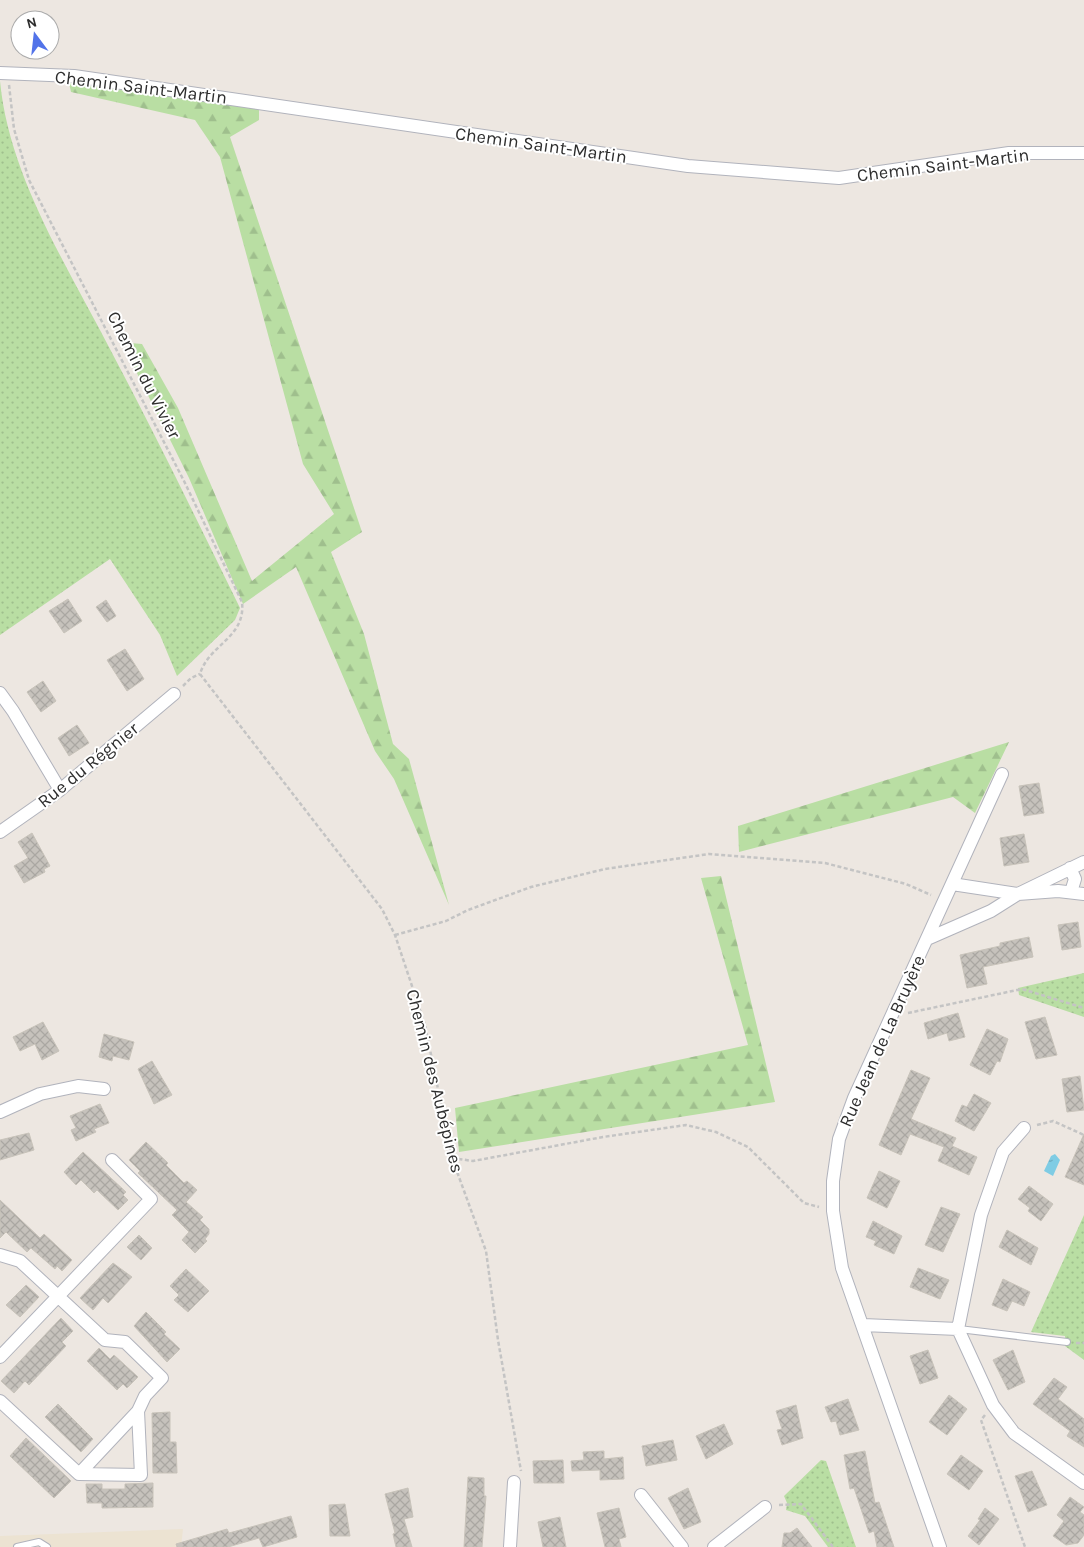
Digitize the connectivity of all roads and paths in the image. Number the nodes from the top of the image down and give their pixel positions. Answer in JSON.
{"nodes":[{"id":1,"x":5,"y":74,"type":"edge"},
{"id":2,"x":1084,"y":153,"type":"edge"},
{"id":3,"x":200,"y":674,"type":"junction"},
{"id":4,"x":0,"y":693,"type":"edge"},
{"id":5,"x":174,"y":694,"type":"joint"},
{"id":6,"x":1002,"y":774,"type":"dead end"},
{"id":7,"x":60,"y":790,"type":"junction"},
{"id":8,"x":0,"y":832,"type":"edge"},
{"id":9,"x":1084,"y":862,"type":"edge"},
{"id":10,"x":1076,"y":876,"type":"edge"},
{"id":11,"x":952,"y":884,"type":"junction"},
{"id":12,"x":1071,"y":892,"type":"junction"},
{"id":13,"x":1018,"y":894,"type":"junction"},
{"id":14,"x":1084,"y":894,"type":"edge"},
{"id":15,"x":944,"y":901,"type":"junction"},
{"id":16,"x":394,"y":935,"type":"junction"},
{"id":17,"x":927,"y":938,"type":"junction"},
{"id":18,"x":1084,"y":1008,"type":"edge"},
{"id":19,"x":893,"y":1016,"type":"junction"},
{"id":20,"x":104,"y":1089,"type":"dead end"},
{"id":21,"x":0,"y":1112,"type":"edge"},
{"id":22,"x":1024,"y":1128,"type":"joint"},
{"id":23,"x":1084,"y":1135,"type":"edge"},
{"id":24,"x":452,"y":1158,"type":"junction"},
{"id":25,"x":112,"y":1160,"type":"dead end"},
{"id":26,"x":833,"y":1211,"type":"junction"},
{"id":27,"x":0,"y":1255,"type":"edge"},
{"id":28,"x":58,"y":1296,"type":"junction"},
{"id":29,"x":863,"y":1325,"type":"junction"},
{"id":30,"x":958,"y":1329,"type":"junction"},
{"id":31,"x":1067,"y":1342,"type":"dead end"},
{"id":32,"x":0,"y":1357,"type":"edge"},
{"id":33,"x":0,"y":1401,"type":"edge"},
{"id":34,"x":993,"y":1405,"type":"junction"},
{"id":35,"x":138,"y":1411,"type":"junction"},
{"id":36,"x":79,"y":1474,"type":"junction"},
{"id":37,"x":514,"y":1482,"type":"joint"},
{"id":38,"x":1084,"y":1483,"type":"edge"},
{"id":39,"x":641,"y":1495,"type":"dead end"},
{"id":40,"x":765,"y":1508,"type":"joint"},
{"id":41,"x":17,"y":1547,"type":"edge"},
{"id":42,"x":48,"y":1547,"type":"edge"},
{"id":43,"x":510,"y":1547,"type":"edge"},
{"id":44,"x":682,"y":1547,"type":"edge"},
{"id":45,"x":714,"y":1547,"type":"edge"},
{"id":46,"x":833,"y":1547,"type":"edge"},
{"id":47,"x":940,"y":1547,"type":"edge"},
{"id":48,"x":1025,"y":1547,"type":"edge"}],
"edges":[{"from":1,"to":2,"type":"street","name":"Chemin Saint-Martin"},
{"from":1,"to":3,"type":"path","name":"Chemin du Vivier"},
{"from":3,"to":5,"type":"path"},
{"from":3,"to":16,"type":"path","name":"Chemin des Aubépines"},
{"from":4,"to":7,"type":"street"},
{"from":5,"to":7,"type":"street","name":"Rue du Régnier"},
{"from":6,"to":11,"type":"street","name":"Rue Jean de La Bruyère"},
{"from":7,"to":8,"type":"street","name":"Rue du Régnier"},
{"from":9,"to":10,"type":"street"},
{"from":10,"to":12,"type":"street"},
{"from":10,"to":13,"type":"street"},
{"from":11,"to":13,"type":"street"},
{"from":11,"to":15,"type":"street","name":"Rue Jean de La Bruyère"},
{"from":12,"to":13,"type":"street"},
{"from":12,"to":14,"type":"street"},
{"from":13,"to":17,"type":"street"},
{"from":15,"to":16,"type":"path"},
{"from":15,"to":17,"type":"street","name":"Rue Jean de La Bruyère"},
{"from":16,"to":24,"type":"path","name":"Chemin des Aubépines"},
{"from":17,"to":19,"type":"street","name":"Rue Jean de La Bruyère"},
{"from":18,"to":19,"type":"path"},
{"from":19,"to":26,"type":"street","name":"Rue Jean de La Bruyère"},
{"from":20,"to":21,"type":"street"},
{"from":22,"to":23,"type":"path"},
{"from":22,"to":30,"type":"street"},
{"from":24,"to":26,"type":"path"},
{"from":24,"to":37,"type":"path","name":"Chemin des Aubépines"},
{"from":25,"to":28,"type":"street"},
{"from":26,"to":29,"type":"street","name":"Rue Jean de La Bruyère"},
{"from":27,"to":28,"type":"street"},
{"from":28,"to":32,"type":"street"},
{"from":28,"to":35,"type":"street"},
{"from":29,"to":30,"type":"street"},
{"from":29,"to":47,"type":"street","name":"Rue Jean de La Bruyère"},
{"from":30,"to":31,"type":"lane"},
{"from":30,"to":34,"type":"street"},
{"from":33,"to":36,"type":"street"},
{"from":34,"to":38,"type":"street"},
{"from":34,"to":48,"type":"path"},
{"from":35,"to":36,"type":"street"},
{"from":35,"to":36,"type":"street"},
{"from":37,"to":43,"type":"street"},
{"from":39,"to":44,"type":"street"},
{"from":40,"to":45,"type":"street"},
{"from":40,"to":46,"type":"path"},
{"from":41,"to":42,"type":"lane"}]}
